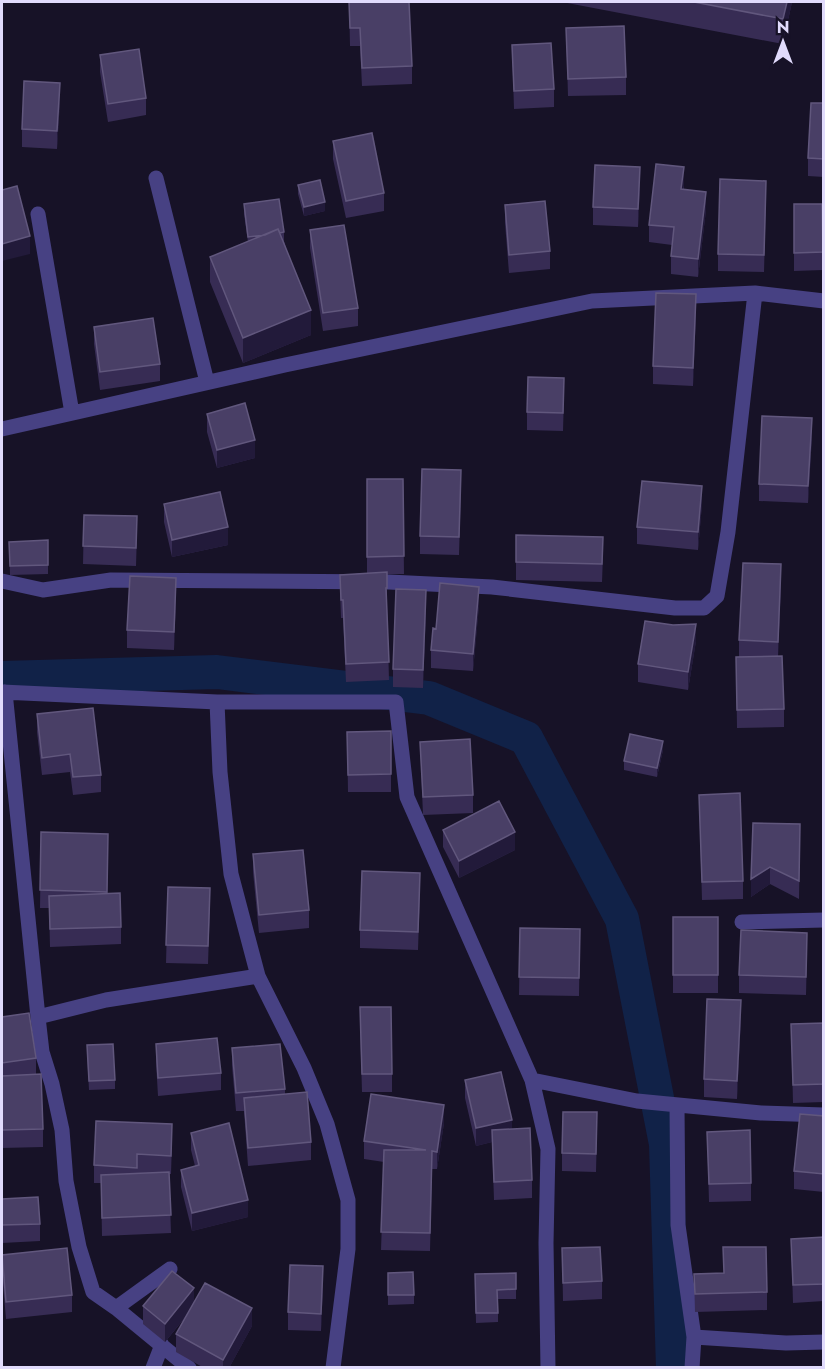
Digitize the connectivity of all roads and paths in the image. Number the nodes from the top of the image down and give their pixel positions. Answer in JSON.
{"nodes":[{"id":1,"x":156,"y":178,"type":"dead end"},
{"id":2,"x":38,"y":214,"type":"dead end"},
{"id":3,"x":755,"y":293,"type":"junction"},
{"id":4,"x":824,"y":301,"type":"edge"},
{"id":5,"x":207,"y":382,"type":"junction"},
{"id":6,"x":72,"y":413,"type":"junction"},
{"id":7,"x":2,"y":429,"type":"edge"},
{"id":8,"x":2,"y":581,"type":"edge"},
{"id":9,"x":3,"y":692,"type":"edge"},
{"id":10,"x":218,"y":702,"type":"junction"},
{"id":11,"x":824,"y":920,"type":"edge"},
{"id":12,"x":742,"y":922,"type":"dead end"},
{"id":13,"x":258,"y":976,"type":"junction"},
{"id":14,"x":38,"y":1017,"type":"junction"},
{"id":15,"x":532,"y":1080,"type":"junction"},
{"id":16,"x":676,"y":1105,"type":"junction"},
{"id":17,"x":824,"y":1115,"type":"edge"},
{"id":18,"x":170,"y":1269,"type":"edge"},
{"id":19,"x":116,"y":1308,"type":"junction"},
{"id":20,"x":694,"y":1337,"type":"junction"},
{"id":21,"x":824,"y":1342,"type":"edge"},
{"id":22,"x":162,"y":1345,"type":"junction"},
{"id":23,"x":153,"y":1368,"type":"edge"},
{"id":24,"x":189,"y":1368,"type":"edge"},
{"id":25,"x":333,"y":1368,"type":"edge"},
{"id":26,"x":548,"y":1368,"type":"edge"},
{"id":27,"x":692,"y":1368,"type":"edge"}],
"edges":[{"from":1,"to":5,"type":"street"},
{"from":2,"to":6,"type":"street"},
{"from":3,"to":4,"type":"street"},
{"from":3,"to":5,"type":"street"},
{"from":3,"to":8,"type":"street"},
{"from":5,"to":6,"type":"street"},
{"from":6,"to":7,"type":"street"},
{"from":9,"to":10,"type":"street"},
{"from":9,"to":14,"type":"street"},
{"from":10,"to":13,"type":"street"},
{"from":10,"to":15,"type":"street"},
{"from":11,"to":12,"type":"street"},
{"from":13,"to":14,"type":"street"},
{"from":13,"to":25,"type":"street"},
{"from":14,"to":19,"type":"street"},
{"from":15,"to":16,"type":"street"},
{"from":15,"to":26,"type":"street"},
{"from":16,"to":17,"type":"street"},
{"from":16,"to":20,"type":"street"},
{"from":18,"to":19,"type":"street"},
{"from":19,"to":22,"type":"street"},
{"from":20,"to":21,"type":"street"},
{"from":20,"to":27,"type":"street"},
{"from":22,"to":23,"type":"street"},
{"from":22,"to":24,"type":"street"}]}
